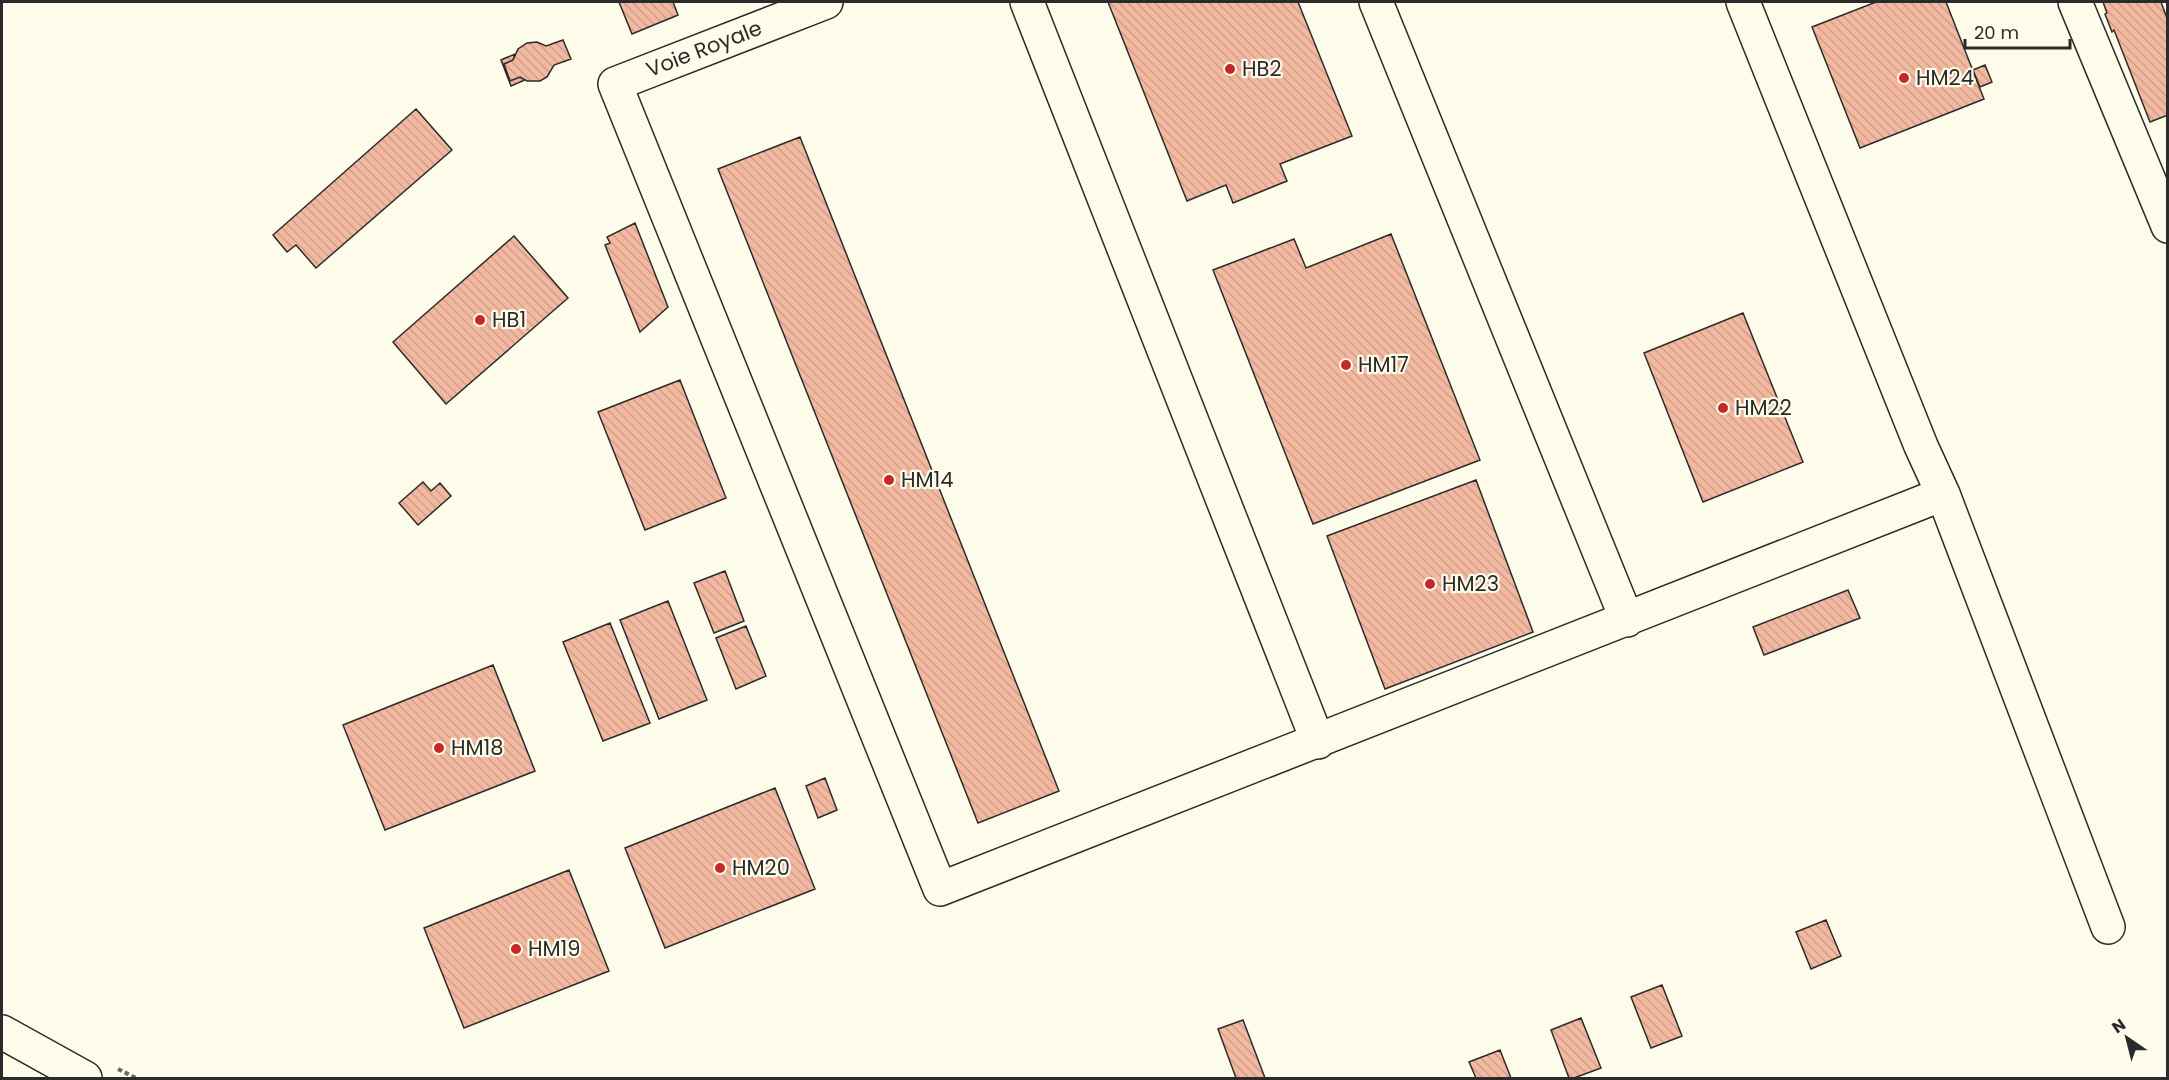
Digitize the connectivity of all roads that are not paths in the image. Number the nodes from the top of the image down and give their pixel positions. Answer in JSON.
{"nodes":[{"id":1,"x":826,"y":2,"type":"edge"},
{"id":2,"x":1027,"y":2,"type":"edge"},
{"id":3,"x":1376,"y":2,"type":"edge"},
{"id":4,"x":1743,"y":2,"type":"edge"},
{"id":5,"x":2076,"y":2,"type":"edge"},
{"id":6,"x":2168,"y":226,"type":"edge"},
{"id":7,"x":1943,"y":494,"type":"junction"},
{"id":8,"x":1627,"y":620,"type":"junction"},
{"id":9,"x":1318,"y":742,"type":"junction"},
{"id":10,"x":2108,"y":927,"type":"dead end"},
{"id":11,"x":2,"y":1032,"type":"edge"},
{"id":12,"x":85,"y":1078,"type":"edge"}],
"edges":[{"from":1,"to":9,"type":"main road","name":"Voie Royale"},
{"from":2,"to":9,"type":"main road"},
{"from":3,"to":8,"type":"main road"},
{"from":4,"to":7,"type":"main road"},
{"from":5,"to":6,"type":"main road"},
{"from":7,"to":8,"type":"main road"},
{"from":7,"to":10,"type":"main road"},
{"from":8,"to":9,"type":"main road"},
{"from":11,"to":12,"type":"main road"}]}
